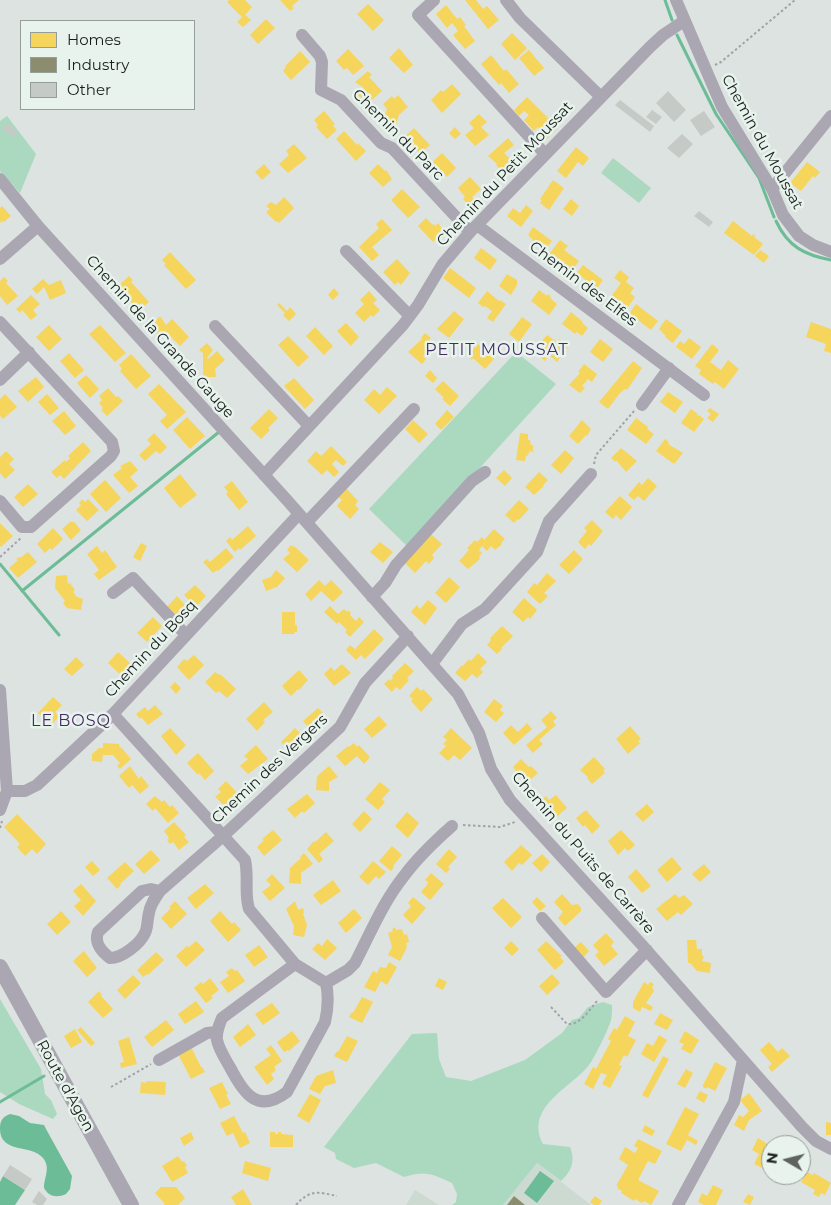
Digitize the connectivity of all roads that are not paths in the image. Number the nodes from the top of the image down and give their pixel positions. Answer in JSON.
{"nodes":[{"id":1,"x":434,"y":0,"type":"edge"},
{"id":2,"x":506,"y":0,"type":"edge"},
{"id":3,"x":676,"y":0,"type":"edge"},
{"id":4,"x":684,"y":21,"type":"junction"},
{"id":5,"x":302,"y":35,"type":"dead end"},
{"id":6,"x":601,"y":97,"type":"junction"},
{"id":7,"x":831,"y":116,"type":"edge"},
{"id":8,"x":545,"y":154,"type":"junction"},
{"id":9,"x":0,"y":179,"type":"edge"},
{"id":10,"x":772,"y":189,"type":"junction"},
{"id":11,"x":38,"y":226,"type":"junction"},
{"id":12,"x":473,"y":228,"type":"junction"},
{"id":13,"x":346,"y":251,"type":"dead end"},
{"id":14,"x":831,"y":252,"type":"edge"},
{"id":15,"x":0,"y":259,"type":"edge"},
{"id":16,"x":410,"y":316,"type":"junction"},
{"id":17,"x":0,"y":322,"type":"edge"},
{"id":18,"x":215,"y":326,"type":"dead end"},
{"id":19,"x":28,"y":352,"type":"junction"},
{"id":20,"x":669,"y":368,"type":"junction"},
{"id":21,"x":0,"y":380,"type":"edge"},
{"id":22,"x":704,"y":395,"type":"dead end"},
{"id":23,"x":642,"y":404,"type":"road end"},
{"id":24,"x":414,"y":409,"type":"dead end"},
{"id":25,"x":309,"y":426,"type":"junction"},
{"id":26,"x":485,"y":472,"type":"dead end"},
{"id":27,"x":591,"y":474,"type":"road end"},
{"id":28,"x":264,"y":475,"type":"junction"},
{"id":29,"x":0,"y":501,"type":"edge"},
{"id":30,"x":303,"y":518,"type":"junction"},
{"id":31,"x":113,"y":593,"type":"dead end"},
{"id":32,"x":372,"y":596,"type":"junction"},
{"id":33,"x":186,"y":635,"type":"junction"},
{"id":34,"x":408,"y":636,"type":"junction"},
{"id":35,"x":432,"y":664,"type":"junction"},
{"id":36,"x":0,"y":690,"type":"edge"},
{"id":37,"x":113,"y":714,"type":"junction"},
{"id":38,"x":7,"y":791,"type":"junction"},
{"id":39,"x":0,"y":810,"type":"edge"},
{"id":40,"x":452,"y":826,"type":"road end"},
{"id":41,"x":223,"y":836,"type":"junction"},
{"id":42,"x":160,"y":891,"type":"junction"},
{"id":43,"x":542,"y":918,"type":"dead end"},
{"id":44,"x":647,"y":950,"type":"junction"},
{"id":45,"x":296,"y":964,"type":"junction"},
{"id":46,"x":0,"y":967,"type":"edge"},
{"id":47,"x":326,"y":983,"type":"junction"},
{"id":48,"x":217,"y":1032,"type":"junction"},
{"id":49,"x":159,"y":1060,"type":"road end"},
{"id":50,"x":743,"y":1060,"type":"junction"},
{"id":51,"x":831,"y":1148,"type":"edge"},
{"id":52,"x":131,"y":1205,"type":"edge"},
{"id":53,"x":678,"y":1205,"type":"edge"}],
"edges":[{"from":1,"to":8,"type":"street"},
{"from":2,"to":6,"type":"street"},
{"from":3,"to":4,"type":"street","name":"Chemin du Moussat"},
{"from":4,"to":6,"type":"street","name":"Chemin du Petit Moussat"},
{"from":4,"to":10,"type":"street","name":"Chemin du Moussat"},
{"from":5,"to":12,"type":"street","name":"Chemin du Parc"},
{"from":6,"to":8,"type":"street","name":"Chemin du Petit Moussat"},
{"from":7,"to":10,"type":"street"},
{"from":8,"to":12,"type":"street","name":"Chemin du Petit Moussat"},
{"from":9,"to":11,"type":"street","name":"Chemin de la Grande Gauge"},
{"from":10,"to":14,"type":"street","name":"Chemin du Moussat"},
{"from":11,"to":15,"type":"street"},
{"from":11,"to":28,"type":"street","name":"Chemin de la Grande Gauge"},
{"from":12,"to":16,"type":"street","name":"Chemin du Petit Moussat"},
{"from":12,"to":20,"type":"street","name":"Chemin des Elfes"},
{"from":13,"to":16,"type":"street"},
{"from":16,"to":25,"type":"street","name":"Chemin du Petit Moussat"},
{"from":17,"to":19,"type":"street"},
{"from":18,"to":25,"type":"street"},
{"from":19,"to":21,"type":"street"},
{"from":19,"to":29,"type":"street"},
{"from":20,"to":22,"type":"street","name":"Chemin des Elfes"},
{"from":20,"to":23,"type":"street"},
{"from":24,"to":30,"type":"street","name":"Chemin du Bosq"},
{"from":25,"to":28,"type":"street","name":"Chemin du Petit Moussat"},
{"from":26,"to":32,"type":"street"},
{"from":27,"to":35,"type":"street"},
{"from":28,"to":30,"type":"street","name":"Chemin de la Grande Gauge"},
{"from":30,"to":32,"type":"street","name":"Chemin du Puits de Carrère"},
{"from":30,"to":33,"type":"street","name":"Chemin du Bosq"},
{"from":31,"to":33,"type":"street"},
{"from":32,"to":34,"type":"street","name":"Chemin du Puits de Carrère"},
{"from":33,"to":37,"type":"street","name":"Chemin du Bosq"},
{"from":34,"to":35,"type":"street","name":"Chemin du Puits de Carrère"},
{"from":34,"to":41,"type":"street","name":"Chemin des Vergers"},
{"from":35,"to":44,"type":"street","name":"Chemin du Puits de Carrère"},
{"from":36,"to":38,"type":"street"},
{"from":37,"to":38,"type":"street","name":"Chemin du Bosq"},
{"from":37,"to":41,"type":"street"},
{"from":38,"to":39,"type":"street"},
{"from":40,"to":47,"type":"street"},
{"from":41,"to":42,"type":"street","name":"Chemin des Vergers"},
{"from":41,"to":45,"type":"street"},
{"from":42,"to":42,"type":"street","name":"Chemin des Vergers"},
{"from":43,"to":44,"type":"street"},
{"from":44,"to":50,"type":"street","name":"Chemin du Puits de Carrère"},
{"from":45,"to":47,"type":"street"},
{"from":45,"to":48,"type":"street"},
{"from":46,"to":52,"type":"main road","name":"Route d'Agen"},
{"from":47,"to":48,"type":"street"},
{"from":48,"to":49,"type":"street"},
{"from":50,"to":51,"type":"street","name":"Chemin du Puits de Carrère"},
{"from":50,"to":53,"type":"street"}]}
